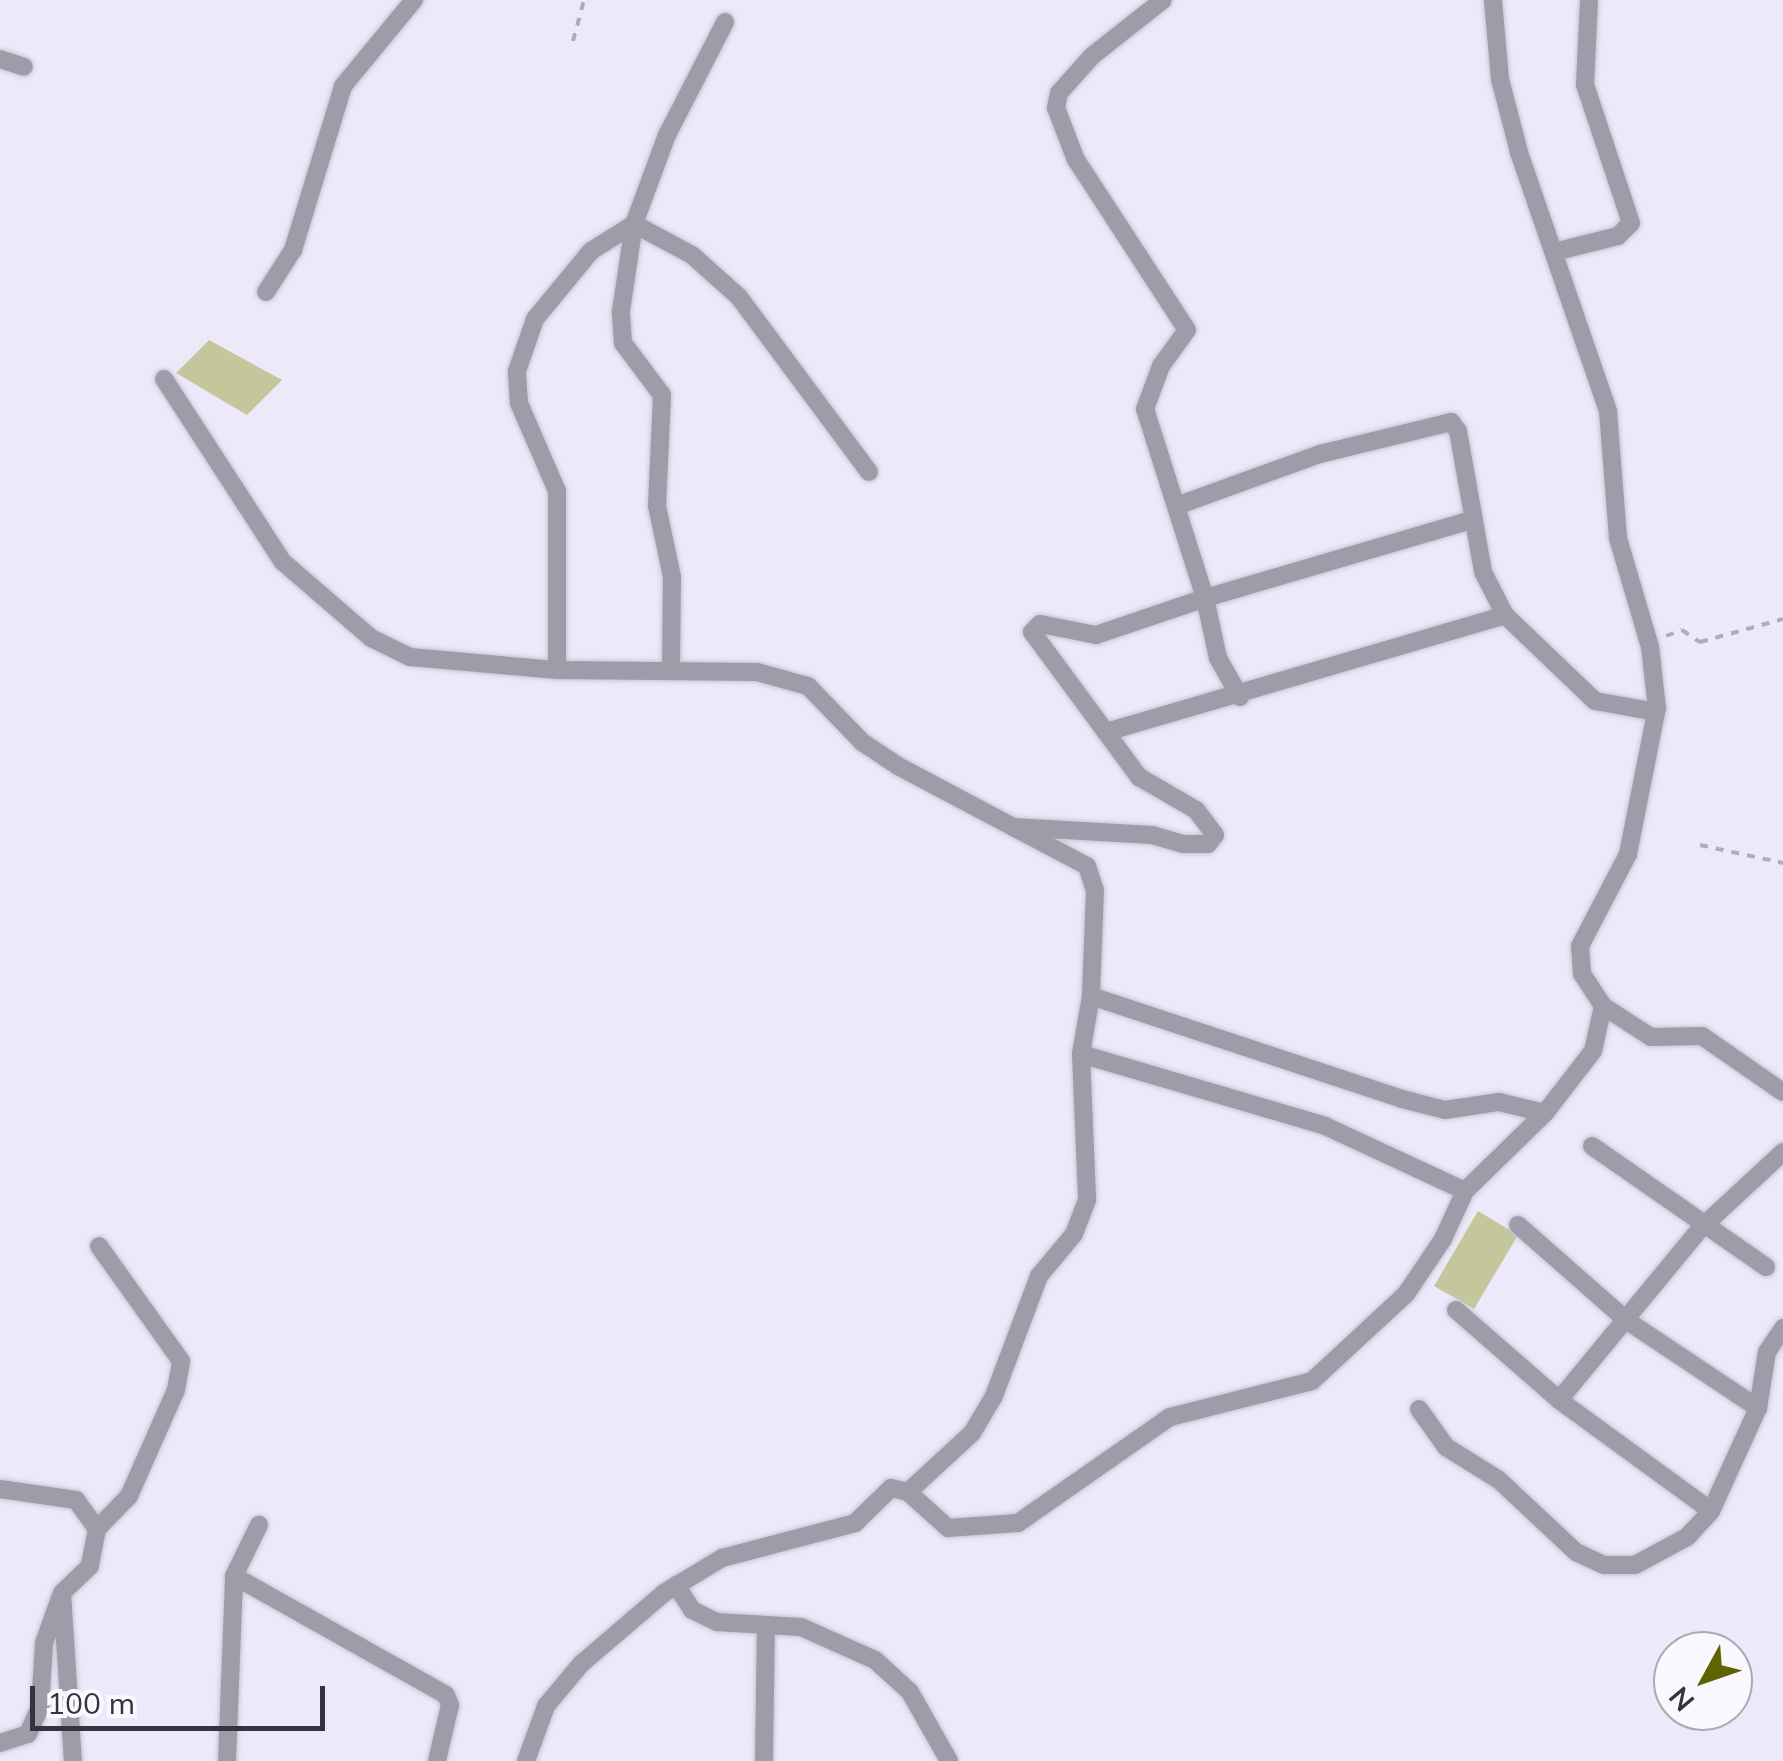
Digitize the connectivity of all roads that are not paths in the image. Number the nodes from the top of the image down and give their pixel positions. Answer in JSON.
{"nodes":[{"id":1,"x":414,"y":0,"type":"edge"},
{"id":2,"x":1162,"y":0,"type":"edge"},
{"id":3,"x":1493,"y":0,"type":"edge"},
{"id":4,"x":1589,"y":0,"type":"edge"},
{"id":5,"x":725,"y":22,"type":"dead end"},
{"id":6,"x":0,"y":60,"type":"edge"},
{"id":7,"x":24,"y":68,"type":"dead end"},
{"id":8,"x":634,"y":224,"type":"junction"},
{"id":9,"x":1554,"y":252,"type":"junction"},
{"id":10,"x":266,"y":292,"type":"dead end"},
{"id":11,"x":164,"y":379,"type":"dead end"},
{"id":12,"x":869,"y":472,"type":"dead end"},
{"id":13,"x":1179,"y":506,"type":"junction"},
{"id":14,"x":1472,"y":520,"type":"junction"},
{"id":15,"x":1204,"y":598,"type":"junction"},
{"id":16,"x":1505,"y":615,"type":"junction"},
{"id":17,"x":671,"y":668,"type":"junction"},
{"id":18,"x":557,"y":670,"type":"junction"},
{"id":19,"x":1240,"y":697,"type":"junction"},
{"id":20,"x":1656,"y":712,"type":"junction"},
{"id":21,"x":1106,"y":732,"type":"junction"},
{"id":22,"x":1006,"y":828,"type":"junction"},
{"id":23,"x":1092,"y":996,"type":"junction"},
{"id":24,"x":1603,"y":1006,"type":"junction"},
{"id":25,"x":1081,"y":1054,"type":"junction"},
{"id":26,"x":1783,"y":1092,"type":"edge"},
{"id":27,"x":1545,"y":1113,"type":"junction"},
{"id":28,"x":1592,"y":1146,"type":"dead end"},
{"id":29,"x":1783,"y":1152,"type":"edge"},
{"id":30,"x":1464,"y":1191,"type":"junction"},
{"id":31,"x":1518,"y":1225,"type":"dead end"},
{"id":32,"x":1701,"y":1228,"type":"junction"},
{"id":33,"x":99,"y":1246,"type":"dead end"},
{"id":34,"x":1766,"y":1267,"type":"dead end"},
{"id":35,"x":1456,"y":1310,"type":"dead end"},
{"id":36,"x":1626,"y":1320,"type":"junction"},
{"id":37,"x":1783,"y":1328,"type":"edge"},
{"id":38,"x":1559,"y":1400,"type":"junction"},
{"id":39,"x":1758,"y":1408,"type":"junction"},
{"id":40,"x":1419,"y":1409,"type":"dead end"},
{"id":41,"x":0,"y":1489,"type":"edge"},
{"id":42,"x":908,"y":1492,"type":"junction"},
{"id":43,"x":1711,"y":1511,"type":"junction"},
{"id":44,"x":259,"y":1525,"type":"dead end"},
{"id":45,"x":97,"y":1528,"type":"junction"},
{"id":46,"x":234,"y":1576,"type":"junction"},
{"id":47,"x":676,"y":1585,"type":"junction"},
{"id":48,"x":62,"y":1593,"type":"junction"},
{"id":49,"x":766,"y":1626,"type":"junction"},
{"id":50,"x":0,"y":1744,"type":"edge"},
{"id":51,"x":73,"y":1761,"type":"edge"},
{"id":52,"x":227,"y":1761,"type":"edge"},
{"id":53,"x":437,"y":1761,"type":"edge"},
{"id":54,"x":526,"y":1761,"type":"edge"},
{"id":55,"x":764,"y":1761,"type":"edge"},
{"id":56,"x":950,"y":1761,"type":"edge"}],
"edges":[{"from":1,"to":10,"type":"street"},
{"from":2,"to":13,"type":"street"},
{"from":3,"to":9,"type":"street"},
{"from":4,"to":9,"type":"street"},
{"from":5,"to":8,"type":"street"},
{"from":6,"to":7,"type":"street"},
{"from":8,"to":12,"type":"street"},
{"from":8,"to":17,"type":"street"},
{"from":8,"to":18,"type":"street"},
{"from":9,"to":20,"type":"street"},
{"from":11,"to":18,"type":"street"},
{"from":13,"to":14,"type":"street"},
{"from":13,"to":15,"type":"street"},
{"from":14,"to":15,"type":"street"},
{"from":14,"to":16,"type":"street"},
{"from":15,"to":19,"type":"street"},
{"from":15,"to":21,"type":"street"},
{"from":16,"to":19,"type":"street"},
{"from":16,"to":20,"type":"street"},
{"from":17,"to":18,"type":"street"},
{"from":17,"to":22,"type":"street"},
{"from":19,"to":21,"type":"street"},
{"from":20,"to":24,"type":"street"},
{"from":21,"to":22,"type":"street"},
{"from":22,"to":23,"type":"street"},
{"from":23,"to":25,"type":"street"},
{"from":23,"to":27,"type":"street"},
{"from":24,"to":26,"type":"street"},
{"from":24,"to":27,"type":"street"},
{"from":25,"to":30,"type":"street"},
{"from":25,"to":42,"type":"street"},
{"from":27,"to":30,"type":"street"},
{"from":28,"to":32,"type":"street"},
{"from":29,"to":32,"type":"street"},
{"from":30,"to":42,"type":"street"},
{"from":31,"to":36,"type":"street"},
{"from":32,"to":34,"type":"street"},
{"from":32,"to":36,"type":"street"},
{"from":33,"to":45,"type":"street"},
{"from":35,"to":38,"type":"street"},
{"from":36,"to":38,"type":"street"},
{"from":36,"to":39,"type":"street"},
{"from":37,"to":39,"type":"street"},
{"from":38,"to":43,"type":"street"},
{"from":39,"to":43,"type":"street"},
{"from":40,"to":43,"type":"street"},
{"from":41,"to":45,"type":"street"},
{"from":42,"to":47,"type":"street"},
{"from":44,"to":46,"type":"street"},
{"from":45,"to":48,"type":"street"},
{"from":46,"to":52,"type":"street"},
{"from":46,"to":53,"type":"street"},
{"from":47,"to":49,"type":"street"},
{"from":47,"to":54,"type":"street"},
{"from":48,"to":50,"type":"street"},
{"from":48,"to":51,"type":"street"},
{"from":49,"to":55,"type":"street"},
{"from":49,"to":56,"type":"street"}]}
